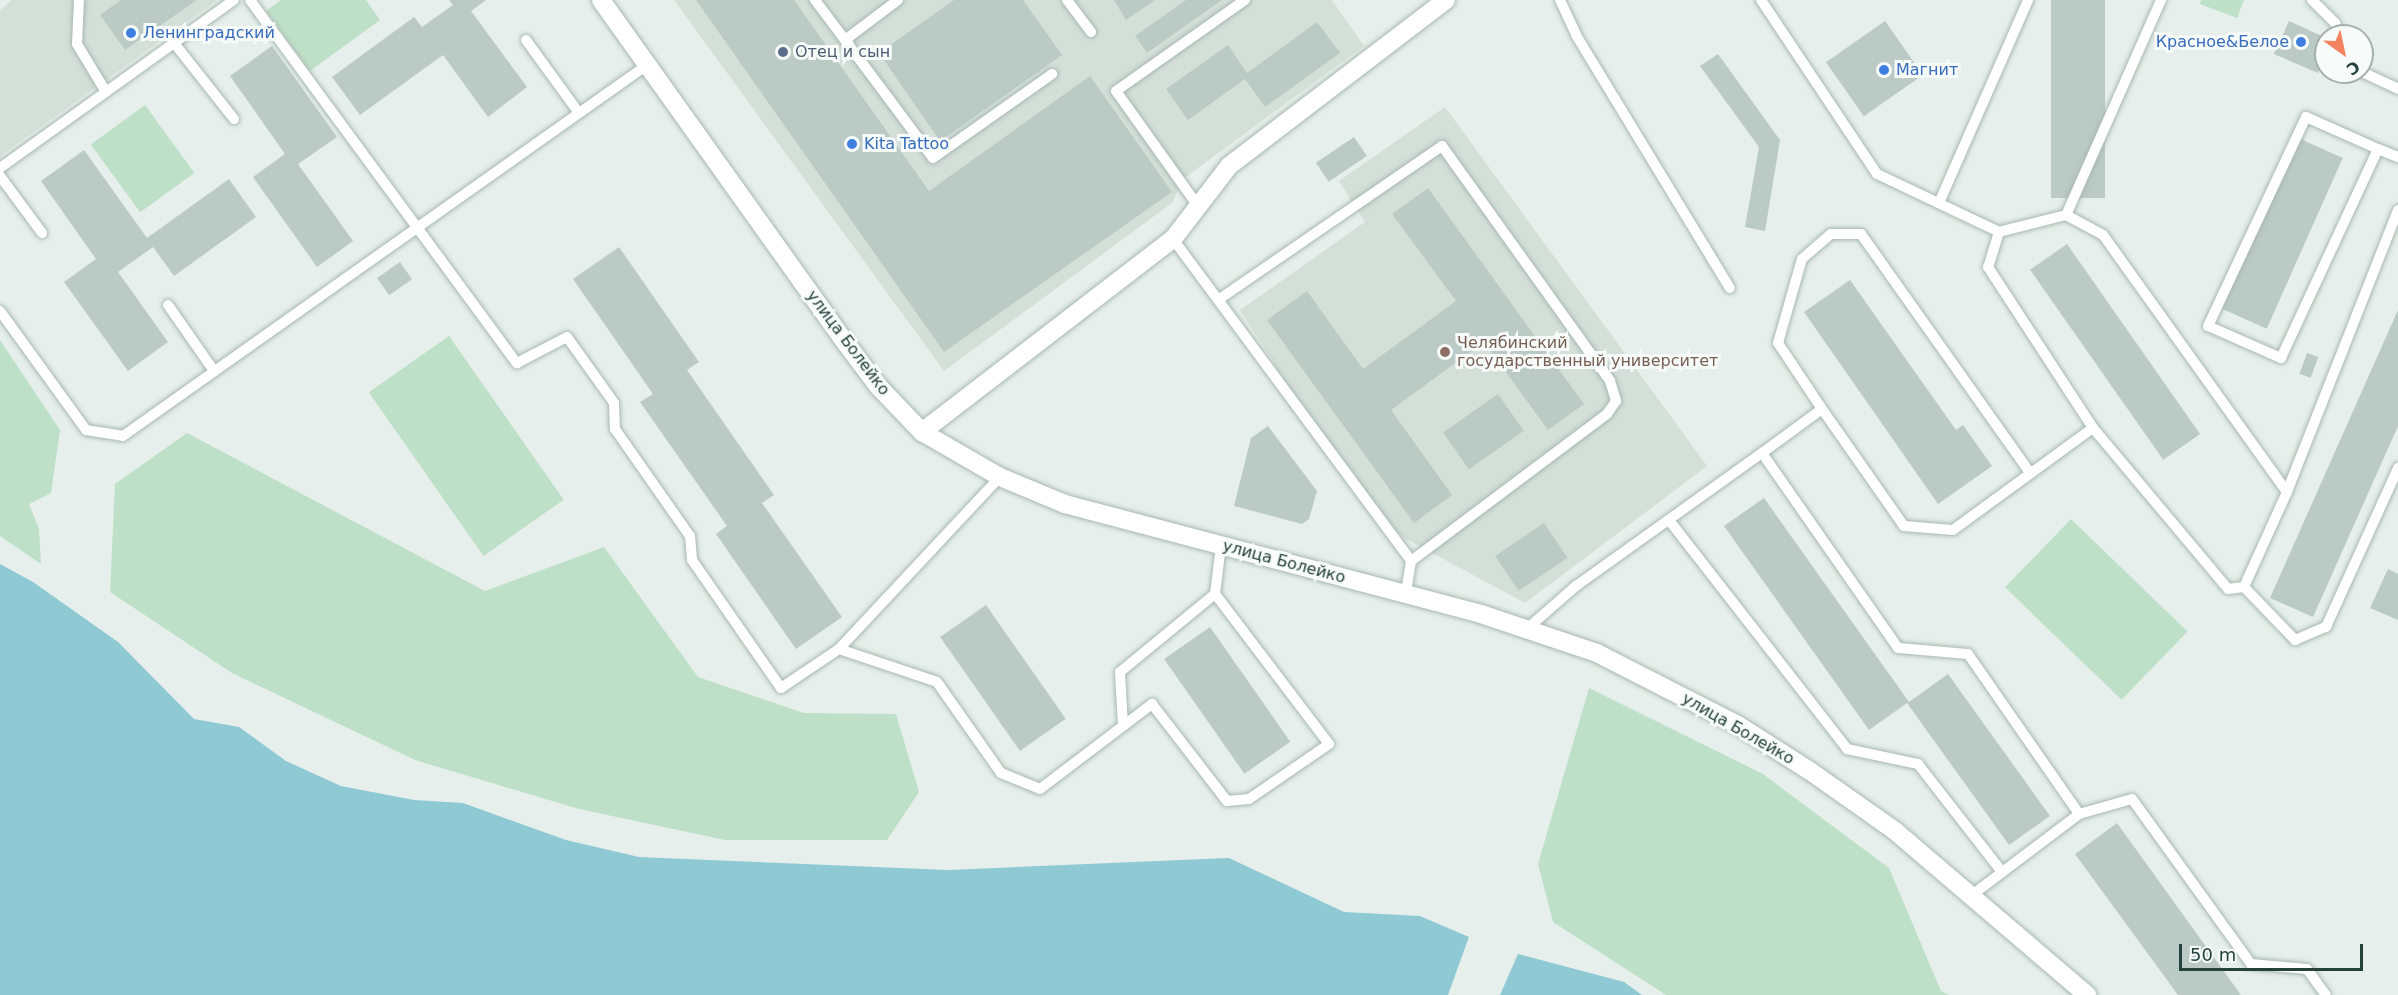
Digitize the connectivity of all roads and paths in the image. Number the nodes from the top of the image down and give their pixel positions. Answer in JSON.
{"nodes":[{"id":1,"x":79,"y":0,"type":"edge"},
{"id":2,"x":234,"y":0,"type":"edge"},
{"id":3,"x":250,"y":0,"type":"edge"},
{"id":4,"x":601,"y":0,"type":"edge"},
{"id":5,"x":815,"y":0,"type":"edge"},
{"id":6,"x":898,"y":0,"type":"edge"},
{"id":7,"x":1067,"y":0,"type":"edge"},
{"id":8,"x":1245,"y":0,"type":"edge"},
{"id":9,"x":1446,"y":0,"type":"edge"},
{"id":10,"x":1560,"y":0,"type":"edge"},
{"id":11,"x":1761,"y":0,"type":"edge"},
{"id":12,"x":2028,"y":0,"type":"edge"},
{"id":13,"x":2161,"y":0,"type":"edge"},
{"id":14,"x":2312,"y":0,"type":"edge"},
{"id":15,"x":2335,"y":24,"type":"edge"},
{"id":16,"x":1091,"y":32,"type":"dead end"},
{"id":17,"x":526,"y":40,"type":"dead end"},
{"id":18,"x":845,"y":40,"type":"junction"},
{"id":19,"x":174,"y":43,"type":"junction"},
{"id":20,"x":647,"y":64,"type":"junction"},
{"id":21,"x":1052,"y":74,"type":"dead end"},
{"id":22,"x":2374,"y":78,"type":"edge"},
{"id":23,"x":2398,"y":89,"type":"edge"},
{"id":24,"x":106,"y":92,"type":"junction"},
{"id":25,"x":579,"y":113,"type":"junction"},
{"id":26,"x":234,"y":119,"type":"dead end"},
{"id":27,"x":2378,"y":149,"type":"junction"},
{"id":28,"x":2398,"y":157,"type":"edge"},
{"id":29,"x":0,"y":168,"type":"edge"},
{"id":30,"x":0,"y":176,"type":"edge"},
{"id":31,"x":1939,"y":203,"type":"junction"},
{"id":32,"x":1198,"y":206,"type":"junction"},
{"id":33,"x":2398,"y":210,"type":"edge"},
{"id":34,"x":2066,"y":214,"type":"junction"},
{"id":35,"x":419,"y":226,"type":"junction"},
{"id":36,"x":1999,"y":232,"type":"junction"},
{"id":37,"x":42,"y":233,"type":"dead end"},
{"id":38,"x":1173,"y":239,"type":"junction"},
{"id":39,"x":1730,"y":288,"type":"dead end"},
{"id":40,"x":1218,"y":300,"type":"junction"},
{"id":41,"x":168,"y":305,"type":"dead end"},
{"id":42,"x":0,"y":311,"type":"edge"},
{"id":43,"x":214,"y":371,"type":"junction"},
{"id":44,"x":1822,"y":410,"type":"junction"},
{"id":45,"x":2093,"y":428,"type":"junction"},
{"id":46,"x":922,"y":432,"type":"junction"},
{"id":47,"x":1762,"y":453,"type":"junction"},
{"id":48,"x":2398,"y":468,"type":"edge"},
{"id":49,"x":2030,"y":473,"type":"junction"},
{"id":50,"x":1000,"y":477,"type":"junction"},
{"id":51,"x":2287,"y":492,"type":"junction"},
{"id":52,"x":1668,"y":520,"type":"junction"},
{"id":53,"x":1221,"y":545,"type":"junction"},
{"id":54,"x":1411,"y":561,"type":"junction"},
{"id":55,"x":2244,"y":587,"type":"junction"},
{"id":56,"x":1215,"y":594,"type":"junction"},
{"id":57,"x":1406,"y":594,"type":"junction"},
{"id":58,"x":1528,"y":628,"type":"junction"},
{"id":59,"x":839,"y":649,"type":"junction"},
{"id":60,"x":1123,"y":726,"type":"junction"},
{"id":61,"x":2079,"y":814,"type":"junction"},
{"id":62,"x":2002,"y":872,"type":"junction"},
{"id":63,"x":1972,"y":895,"type":"junction"},
{"id":64,"x":2087,"y":995,"type":"edge"},
{"id":65,"x":2326,"y":995,"type":"edge"}],
"edges":[{"from":1,"to":24,"type":"lane"},
{"from":2,"to":19,"type":"lane"},
{"from":3,"to":35,"type":"lane"},
{"from":4,"to":20,"type":"street","name":"улица Болейко"},
{"from":5,"to":18,"type":"lane"},
{"from":6,"to":18,"type":"lane"},
{"from":7,"to":16,"type":"lane"},
{"from":8,"to":32,"type":"lane"},
{"from":9,"to":32,"type":"street"},
{"from":10,"to":39,"type":"lane"},
{"from":11,"to":31,"type":"lane"},
{"from":12,"to":31,"type":"lane"},
{"from":13,"to":34,"type":"lane"},
{"from":14,"to":15,"type":"lane"},
{"from":17,"to":25,"type":"lane"},
{"from":18,"to":21,"type":"lane"},
{"from":19,"to":24,"type":"lane"},
{"from":19,"to":26,"type":"lane"},
{"from":20,"to":25,"type":"lane"},
{"from":20,"to":46,"type":"street","name":"улица Болейко"},
{"from":22,"to":23,"type":"lane"},
{"from":24,"to":29,"type":"lane"},
{"from":25,"to":35,"type":"lane"},
{"from":27,"to":27,"type":"lane"},
{"from":27,"to":28,"type":"lane"},
{"from":30,"to":37,"type":"lane"},
{"from":31,"to":36,"type":"lane"},
{"from":32,"to":38,"type":"street"},
{"from":33,"to":51,"type":"lane"},
{"from":34,"to":36,"type":"lane"},
{"from":34,"to":51,"type":"lane"},
{"from":35,"to":43,"type":"lane"},
{"from":35,"to":59,"type":"lane"},
{"from":36,"to":45,"type":"lane"},
{"from":38,"to":40,"type":"lane"},
{"from":38,"to":46,"type":"street"},
{"from":40,"to":54,"type":"lane"},
{"from":40,"to":54,"type":"lane"},
{"from":41,"to":43,"type":"lane"},
{"from":42,"to":43,"type":"lane"},
{"from":44,"to":47,"type":"lane"},
{"from":44,"to":49,"type":"lane"},
{"from":44,"to":49,"type":"lane"},
{"from":45,"to":49,"type":"lane"},
{"from":45,"to":55,"type":"lane"},
{"from":46,"to":50,"type":"street","name":"улица Болейко"},
{"from":47,"to":52,"type":"lane"},
{"from":47,"to":61,"type":"lane"},
{"from":48,"to":55,"type":"lane"},
{"from":50,"to":53,"type":"street","name":"улица Болейко"},
{"from":50,"to":59,"type":"lane"},
{"from":51,"to":55,"type":"lane"},
{"from":52,"to":58,"type":"lane"},
{"from":52,"to":62,"type":"lane"},
{"from":53,"to":56,"type":"lane"},
{"from":53,"to":57,"type":"street","name":"улица Болейко"},
{"from":54,"to":57,"type":"lane"},
{"from":56,"to":60,"type":"lane"},
{"from":56,"to":60,"type":"lane"},
{"from":57,"to":58,"type":"street","name":"улица Болейко"},
{"from":58,"to":63,"type":"street","name":"улица Болейко"},
{"from":59,"to":60,"type":"lane"},
{"from":61,"to":62,"type":"lane"},
{"from":61,"to":65,"type":"lane"},
{"from":62,"to":63,"type":"lane"},
{"from":63,"to":64,"type":"street","name":"улица Болейко"}]}
